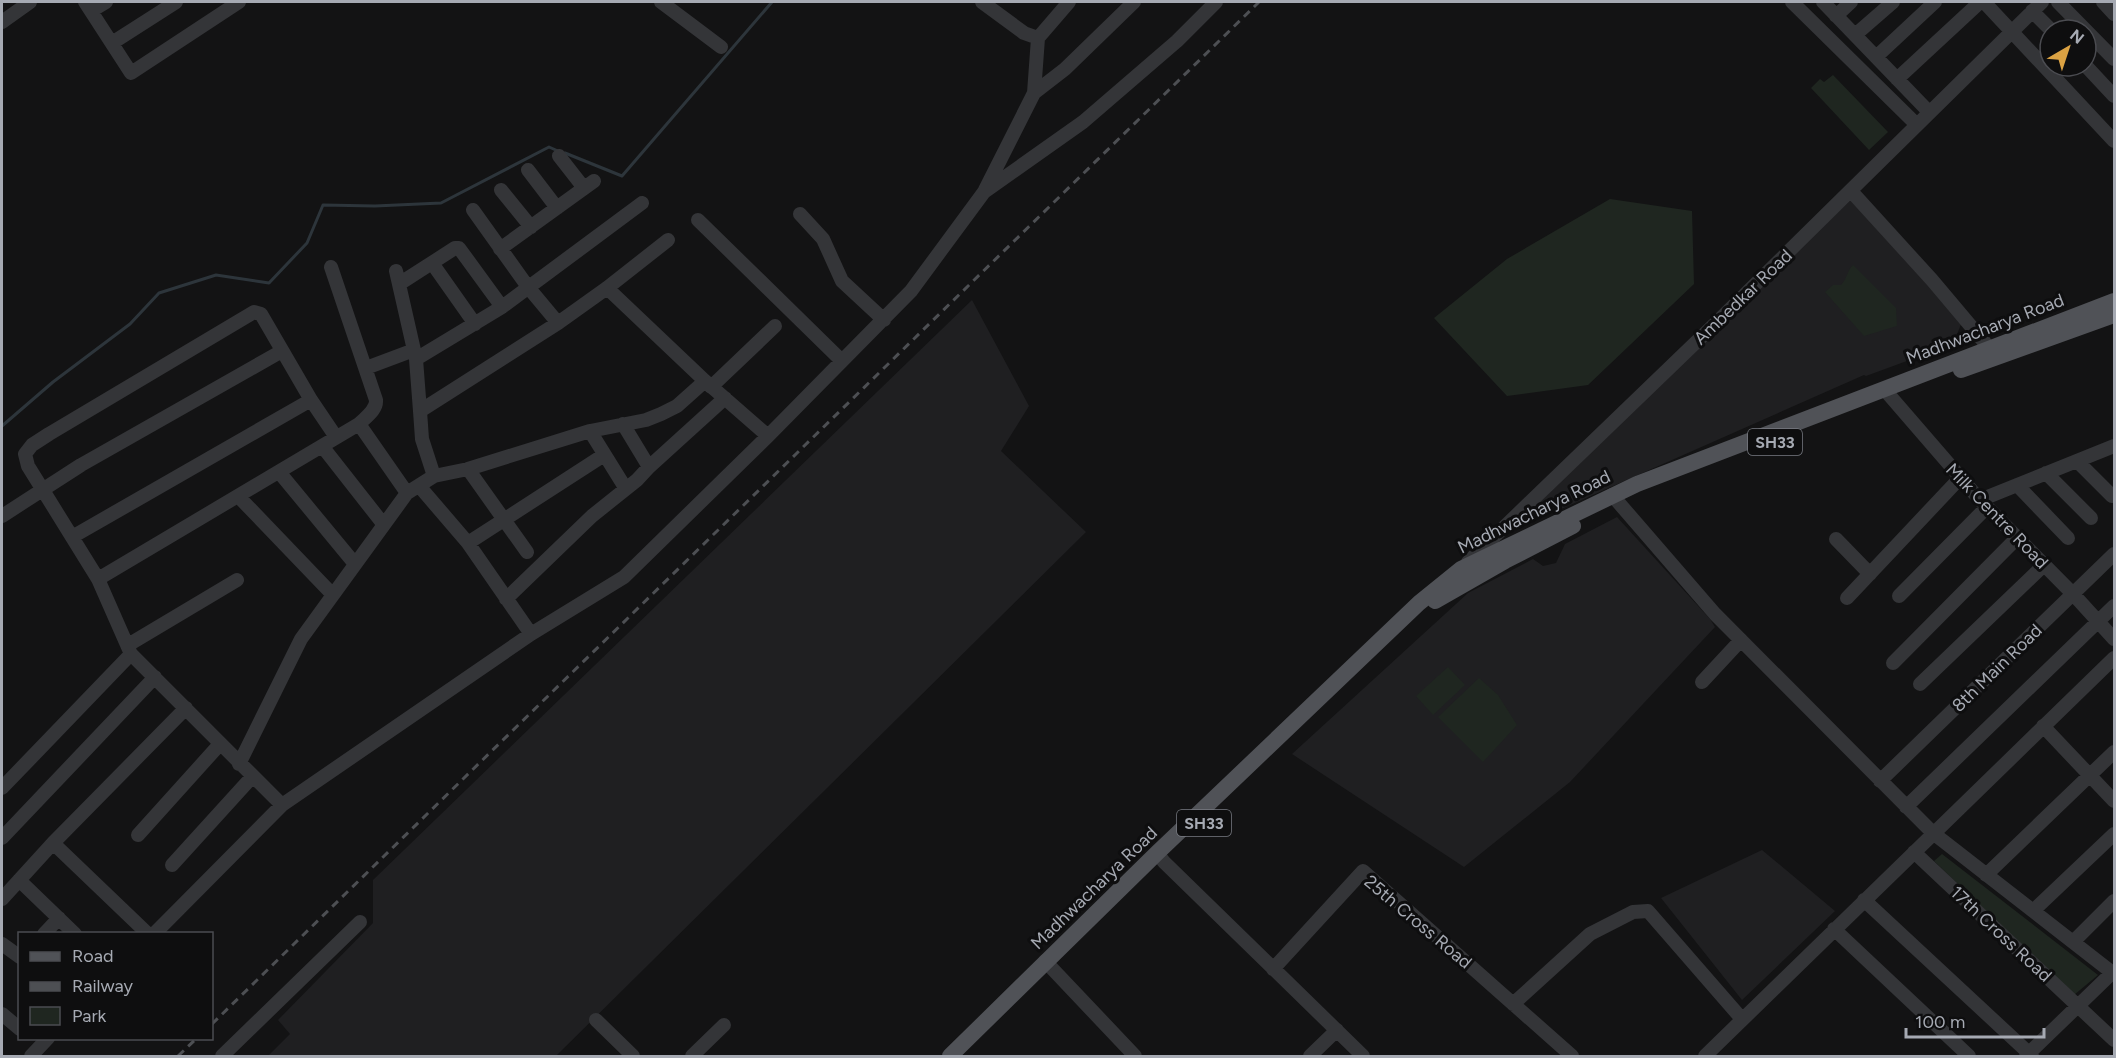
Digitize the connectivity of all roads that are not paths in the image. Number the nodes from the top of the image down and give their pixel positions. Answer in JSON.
{"nodes":[{"id":1,"x":30,"y":2,"type":"edge"},
{"id":2,"x":106,"y":2,"type":"edge"},
{"id":3,"x":176,"y":2,"type":"edge"},
{"id":4,"x":239,"y":2,"type":"edge"},
{"id":5,"x":661,"y":2,"type":"edge"},
{"id":6,"x":982,"y":2,"type":"edge"},
{"id":7,"x":1069,"y":2,"type":"edge"},
{"id":8,"x":1134,"y":2,"type":"edge"},
{"id":9,"x":1216,"y":2,"type":"edge"},
{"id":10,"x":1792,"y":2,"type":"edge"},
{"id":11,"x":1823,"y":2,"type":"edge"},
{"id":12,"x":1851,"y":2,"type":"edge"},
{"id":13,"x":1893,"y":2,"type":"edge"},
{"id":14,"x":1935,"y":2,"type":"edge"},
{"id":15,"x":1982,"y":2,"type":"edge"},
{"id":16,"x":2058,"y":2,"type":"edge"},
{"id":17,"x":2103,"y":2,"type":"edge"},
{"id":18,"x":88,"y":6,"type":"edge"},
{"id":19,"x":2037,"y":6,"type":"edge"},
{"id":20,"x":680,"y":7,"type":"edge"},
{"id":21,"x":2115,"y":14,"type":"edge"},
{"id":22,"x":1836,"y":16,"type":"junction"},
{"id":23,"x":2,"y":22,"type":"edge"},
{"id":24,"x":2012,"y":30,"type":"junction"},
{"id":25,"x":1856,"y":36,"type":"junction"},
{"id":26,"x":1038,"y":38,"type":"junction"},
{"id":27,"x":112,"y":43,"type":"junction"},
{"id":28,"x":720,"y":47,"type":"dead end"},
{"id":29,"x":1876,"y":57,"type":"junction"},
{"id":30,"x":2115,"y":59,"type":"edge"},
{"id":31,"x":2098,"y":78,"type":"edge"},
{"id":32,"x":1897,"y":79,"type":"junction"},
{"id":33,"x":1034,"y":93,"type":"junction"},
{"id":34,"x":2115,"y":96,"type":"edge"},
{"id":35,"x":1929,"y":112,"type":"junction"},
{"id":36,"x":1916,"y":124,"type":"junction"},
{"id":37,"x":2113,"y":135,"type":"edge"},
{"id":38,"x":559,"y":156,"type":"dead end"},
{"id":39,"x":528,"y":170,"type":"dead end"},
{"id":40,"x":501,"y":190,"type":"dead end"},
{"id":41,"x":1851,"y":191,"type":"junction"},
{"id":42,"x":984,"y":192,"type":"junction"},
{"id":43,"x":642,"y":203,"type":"dead end"},
{"id":44,"x":557,"y":208,"type":"junction"},
{"id":45,"x":473,"y":210,"type":"dead end"},
{"id":46,"x":800,"y":214,"type":"dead end"},
{"id":47,"x":698,"y":220,"type":"dead end"},
{"id":48,"x":531,"y":227,"type":"junction"},
{"id":49,"x":668,"y":240,"type":"dead end"},
{"id":50,"x":500,"y":249,"type":"junction"},
{"id":51,"x":432,"y":263,"type":"junction"},
{"id":52,"x":331,"y":267,"type":"dead end"},
{"id":53,"x":528,"y":287,"type":"junction"},
{"id":54,"x":607,"y":288,"type":"junction"},
{"id":55,"x":2115,"y":301,"type":"edge"},
{"id":56,"x":502,"y":307,"type":"junction"},
{"id":57,"x":2115,"y":315,"type":"edge"},
{"id":58,"x":884,"y":320,"type":"junction"},
{"id":59,"x":558,"y":323,"type":"junction"},
{"id":60,"x":475,"y":324,"type":"junction"},
{"id":61,"x":775,"y":326,"type":"dead end"},
{"id":62,"x":282,"y":351,"type":"junction"},
{"id":63,"x":1993,"y":353,"type":"junction"},
{"id":64,"x":415,"y":355,"type":"junction"},
{"id":65,"x":842,"y":361,"type":"junction"},
{"id":66,"x":366,"y":368,"type":"junction"},
{"id":67,"x":708,"y":384,"type":"junction"},
{"id":68,"x":1887,"y":392,"type":"junction"},
{"id":69,"x":725,"y":398,"type":"junction"},
{"id":70,"x":311,"y":400,"type":"junction"},
{"id":71,"x":420,"y":411,"type":"junction"},
{"id":72,"x":359,"y":424,"type":"junction"},
{"id":73,"x":623,"y":424,"type":"junction"},
{"id":74,"x":590,"y":431,"type":"junction"},
{"id":75,"x":768,"y":436,"type":"junction"},
{"id":76,"x":336,"y":437,"type":"junction"},
{"id":77,"x":322,"y":446,"type":"junction"},
{"id":78,"x":2115,"y":446,"type":"edge"},
{"id":79,"x":604,"y":454,"type":"junction"},
{"id":80,"x":2077,"y":461,"type":"junction"},
{"id":81,"x":649,"y":467,"type":"junction"},
{"id":82,"x":468,"y":469,"type":"junction"},
{"id":83,"x":279,"y":472,"type":"junction"},
{"id":84,"x":2046,"y":473,"type":"junction"},
{"id":85,"x":434,"y":476,"type":"junction"},
{"id":86,"x":1960,"y":478,"type":"junction"},
{"id":87,"x":2017,"y":485,"type":"junction"},
{"id":88,"x":626,"y":489,"type":"junction"},
{"id":89,"x":43,"y":490,"type":"junction"},
{"id":90,"x":414,"y":490,"type":"junction"},
{"id":91,"x":238,"y":496,"type":"junction"},
{"id":92,"x":2112,"y":496,"type":"dead end"},
{"id":93,"x":1615,"y":499,"type":"junction"},
{"id":94,"x":1983,"y":504,"type":"junction"},
{"id":95,"x":2,"y":516,"type":"edge"},
{"id":96,"x":2091,"y":518,"type":"dead end"},
{"id":97,"x":504,"y":519,"type":"junction"},
{"id":98,"x":384,"y":525,"type":"junction"},
{"id":99,"x":72,"y":537,"type":"junction"},
{"id":100,"x":2018,"y":538,"type":"junction"},
{"id":101,"x":2068,"y":538,"type":"dead end"},
{"id":102,"x":1836,"y":539,"type":"dead end"},
{"id":103,"x":468,"y":543,"type":"junction"},
{"id":104,"x":527,"y":552,"type":"dead end"},
{"id":105,"x":2115,"y":554,"type":"edge"},
{"id":106,"x":355,"y":564,"type":"junction"},
{"id":107,"x":2044,"y":565,"type":"junction"},
{"id":108,"x":1461,"y":569,"type":"junction"},
{"id":109,"x":1870,"y":574,"type":"junction"},
{"id":110,"x":98,"y":579,"type":"junction"},
{"id":111,"x":237,"y":580,"type":"dead end"},
{"id":112,"x":1447,"y":593,"type":"junction"},
{"id":113,"x":333,"y":595,"type":"junction"},
{"id":114,"x":2074,"y":595,"type":"junction"},
{"id":115,"x":1899,"y":596,"type":"dead end"},
{"id":116,"x":1847,"y":598,"type":"dead end"},
{"id":117,"x":506,"y":599,"type":"junction"},
{"id":118,"x":2115,"y":606,"type":"edge"},
{"id":119,"x":2098,"y":622,"type":"junction"},
{"id":120,"x":531,"y":634,"type":"junction"},
{"id":121,"x":2115,"y":639,"type":"edge"},
{"id":122,"x":1741,"y":640,"type":"junction"},
{"id":123,"x":130,"y":650,"type":"junction"},
{"id":124,"x":2115,"y":658,"type":"edge"},
{"id":125,"x":1893,"y":663,"type":"dead end"},
{"id":126,"x":155,"y":678,"type":"junction"},
{"id":127,"x":1702,"y":682,"type":"dead end"},
{"id":128,"x":1920,"y":684,"type":"dead end"},
{"id":129,"x":186,"y":708,"type":"junction"},
{"id":130,"x":2043,"y":726,"type":"junction"},
{"id":131,"x":220,"y":744,"type":"junction"},
{"id":132,"x":2115,"y":752,"type":"edge"},
{"id":133,"x":239,"y":764,"type":"junction"},
{"id":134,"x":2089,"y":776,"type":"junction"},
{"id":135,"x":252,"y":777,"type":"junction"},
{"id":136,"x":1880,"y":781,"type":"junction"},
{"id":137,"x":2,"y":788,"type":"edge"},
{"id":138,"x":2115,"y":801,"type":"edge"},
{"id":139,"x":282,"y":805,"type":"junction"},
{"id":140,"x":1906,"y":807,"type":"junction"},
{"id":141,"x":1933,"y":833,"type":"junction"},
{"id":142,"x":138,"y":835,"type":"dead end"},
{"id":143,"x":2114,"y":835,"type":"edge"},
{"id":144,"x":2,"y":838,"type":"edge"},
{"id":145,"x":53,"y":843,"type":"junction"},
{"id":146,"x":1914,"y":852,"type":"junction"},
{"id":147,"x":1160,"y":858,"type":"junction"},
{"id":148,"x":172,"y":865,"type":"dead end"},
{"id":149,"x":1986,"y":875,"type":"junction"},
{"id":150,"x":19,"y":880,"type":"junction"},
{"id":151,"x":2,"y":899,"type":"edge"},
{"id":152,"x":1864,"y":900,"type":"junction"},
{"id":153,"x":2115,"y":901,"type":"edge"},
{"id":154,"x":2033,"y":911,"type":"junction"},
{"id":155,"x":59,"y":918,"type":"junction"},
{"id":156,"x":360,"y":922,"type":"dead end"},
{"id":157,"x":1834,"y":929,"type":"junction"},
{"id":158,"x":45,"y":932,"type":"edge"},
{"id":159,"x":74,"y":932,"type":"edge"},
{"id":160,"x":147,"y":932,"type":"edge"},
{"id":161,"x":155,"y":932,"type":"edge"},
{"id":162,"x":2073,"y":942,"type":"junction"},
{"id":163,"x":2,"y":944,"type":"edge"},
{"id":164,"x":18,"y":956,"type":"edge"},
{"id":165,"x":1049,"y":966,"type":"junction"},
{"id":166,"x":1273,"y":969,"type":"junction"},
{"id":167,"x":2114,"y":973,"type":"edge"},
{"id":168,"x":1513,"y":1004,"type":"junction"},
{"id":169,"x":2078,"y":1006,"type":"junction"},
{"id":170,"x":2,"y":1014,"type":"edge"},
{"id":171,"x":1742,"y":1019,"type":"junction"},
{"id":172,"x":596,"y":1020,"type":"dead end"},
{"id":173,"x":724,"y":1025,"type":"dead end"},
{"id":174,"x":18,"y":1027,"type":"edge"},
{"id":175,"x":1336,"y":1030,"type":"junction"},
{"id":176,"x":2115,"y":1040,"type":"edge"},
{"id":177,"x":222,"y":1056,"type":"edge"},
{"id":178,"x":633,"y":1056,"type":"edge"},
{"id":179,"x":692,"y":1056,"type":"edge"},
{"id":180,"x":950,"y":1056,"type":"edge"},
{"id":181,"x":964,"y":1056,"type":"edge"},
{"id":182,"x":1135,"y":1056,"type":"edge"},
{"id":183,"x":1310,"y":1056,"type":"edge"},
{"id":184,"x":1363,"y":1056,"type":"edge"},
{"id":185,"x":1572,"y":1056,"type":"edge"},
{"id":186,"x":1705,"y":1056,"type":"edge"},
{"id":187,"x":1969,"y":1056,"type":"edge"},
{"id":188,"x":2029,"y":1056,"type":"edge"}],
"edges":[{"from":1,"to":23,"type":"street"},
{"from":2,"to":18,"type":"street"},
{"from":3,"to":27,"type":"street"},
{"from":4,"to":27,"type":"street"},
{"from":5,"to":20,"type":"street"},
{"from":6,"to":26,"type":"street"},
{"from":7,"to":26,"type":"street"},
{"from":8,"to":33,"type":"street"},
{"from":9,"to":42,"type":"street"},
{"from":10,"to":36,"type":"street"},
{"from":11,"to":22,"type":"street"},
{"from":12,"to":22,"type":"street"},
{"from":13,"to":25,"type":"street"},
{"from":14,"to":29,"type":"street"},
{"from":15,"to":24,"type":"street"},
{"from":15,"to":32,"type":"street"},
{"from":16,"to":30,"type":"street"},
{"from":17,"to":21,"type":"street"},
{"from":18,"to":27,"type":"street"},
{"from":19,"to":24,"type":"street","name":"Ambedkar Road"},
{"from":20,"to":28,"type":"street"},
{"from":22,"to":25,"type":"street"},
{"from":24,"to":35,"type":"street","name":"Ambedkar Road"},
{"from":24,"to":37,"type":"street"},
{"from":25,"to":29,"type":"street"},
{"from":26,"to":33,"type":"street"},
{"from":29,"to":32,"type":"street"},
{"from":31,"to":34,"type":"street"},
{"from":32,"to":35,"type":"street"},
{"from":33,"to":42,"type":"street"},
{"from":35,"to":36,"type":"street","name":"Ambedkar Road"},
{"from":36,"to":41,"type":"street","name":"Ambedkar Road"},
{"from":38,"to":44,"type":"street"},
{"from":39,"to":44,"type":"street"},
{"from":40,"to":48,"type":"street"},
{"from":41,"to":63,"type":"street"},
{"from":41,"to":108,"type":"street","name":"Ambedkar Road"},
{"from":42,"to":58,"type":"street"},
{"from":43,"to":53,"type":"street"},
{"from":44,"to":48,"type":"street"},
{"from":45,"to":50,"type":"street"},
{"from":46,"to":58,"type":"street"},
{"from":47,"to":65,"type":"street"},
{"from":48,"to":50,"type":"street"},
{"from":49,"to":54,"type":"street"},
{"from":50,"to":53,"type":"street"},
{"from":51,"to":56,"type":"street"},
{"from":51,"to":60,"type":"street"},
{"from":51,"to":64,"type":"street"},
{"from":52,"to":66,"type":"street"},
{"from":53,"to":56,"type":"street"},
{"from":53,"to":59,"type":"street"},
{"from":54,"to":59,"type":"street"},
{"from":54,"to":67,"type":"street"},
{"from":55,"to":63,"type":"main road","name":"Madhwacharya Road"},
{"from":56,"to":60,"type":"street"},
{"from":57,"to":63,"type":"main road","number":"SH33"},
{"from":58,"to":65,"type":"street"},
{"from":59,"to":71,"type":"street"},
{"from":60,"to":64,"type":"street"},
{"from":61,"to":67,"type":"street"},
{"from":62,"to":70,"type":"street"},
{"from":62,"to":89,"type":"street"},
{"from":62,"to":89,"type":"street"},
{"from":63,"to":68,"type":"main road","number":"SH33"},
{"from":64,"to":66,"type":"street"},
{"from":64,"to":71,"type":"street"},
{"from":65,"to":75,"type":"street"},
{"from":66,"to":72,"type":"street"},
{"from":67,"to":69,"type":"street"},
{"from":67,"to":73,"type":"street"},
{"from":68,"to":86,"type":"street","name":"Milk Centre Road"},
{"from":68,"to":93,"type":"main road","number":"SH33"},
{"from":69,"to":75,"type":"street"},
{"from":69,"to":81,"type":"street"},
{"from":70,"to":76,"type":"street"},
{"from":70,"to":99,"type":"street"},
{"from":71,"to":85,"type":"street"},
{"from":72,"to":76,"type":"street"},
{"from":72,"to":90,"type":"street"},
{"from":73,"to":74,"type":"street"},
{"from":73,"to":81,"type":"street"},
{"from":74,"to":79,"type":"street"},
{"from":74,"to":82,"type":"street"},
{"from":75,"to":120,"type":"street"},
{"from":76,"to":77,"type":"street"},
{"from":77,"to":83,"type":"street"},
{"from":77,"to":98,"type":"street"},
{"from":78,"to":80,"type":"street"},
{"from":79,"to":88,"type":"street"},
{"from":79,"to":97,"type":"street"},
{"from":80,"to":84,"type":"street"},
{"from":80,"to":92,"type":"street"},
{"from":81,"to":88,"type":"street"},
{"from":82,"to":85,"type":"street"},
{"from":82,"to":97,"type":"street"},
{"from":83,"to":91,"type":"street"},
{"from":83,"to":106,"type":"street"},
{"from":84,"to":87,"type":"street"},
{"from":84,"to":96,"type":"street"},
{"from":85,"to":90,"type":"street"},
{"from":86,"to":94,"type":"street","name":"Milk Centre Road"},
{"from":86,"to":109,"type":"street"},
{"from":87,"to":94,"type":"street"},
{"from":87,"to":101,"type":"street"},
{"from":88,"to":117,"type":"street"},
{"from":89,"to":95,"type":"street"},
{"from":89,"to":99,"type":"street"},
{"from":90,"to":98,"type":"street"},
{"from":90,"to":103,"type":"street"},
{"from":91,"to":110,"type":"street"},
{"from":91,"to":113,"type":"street"},
{"from":93,"to":108,"type":"main road","name":"Madhwacharya Road"},
{"from":93,"to":112,"type":"main road","number":"SH33"},
{"from":93,"to":122,"type":"street"},
{"from":94,"to":100,"type":"street","name":"Milk Centre Road"},
{"from":94,"to":115,"type":"street"},
{"from":97,"to":103,"type":"street"},
{"from":97,"to":104,"type":"street"},
{"from":98,"to":106,"type":"street"},
{"from":99,"to":110,"type":"street"},
{"from":100,"to":107,"type":"street","name":"Milk Centre Road"},
{"from":100,"to":125,"type":"street"},
{"from":102,"to":109,"type":"street"},
{"from":103,"to":117,"type":"street"},
{"from":105,"to":114,"type":"street","name":"8th Main Road"},
{"from":106,"to":113,"type":"street"},
{"from":107,"to":114,"type":"street","name":"Milk Centre Road"},
{"from":107,"to":128,"type":"street"},
{"from":108,"to":112,"type":"street","name":"Ambedkar Road"},
{"from":108,"to":147,"type":"main road","name":"Madhwacharya Road"},
{"from":109,"to":116,"type":"street"},
{"from":110,"to":123,"type":"street"},
{"from":111,"to":123,"type":"street"},
{"from":112,"to":147,"type":"main road","name":"Madhwacharya Road","number":"SH33"},
{"from":113,"to":133,"type":"street"},
{"from":114,"to":119,"type":"street","name":"Milk Centre Road"},
{"from":114,"to":136,"type":"street","name":"8th Main Road"},
{"from":117,"to":120,"type":"street"},
{"from":118,"to":119,"type":"street"},
{"from":119,"to":121,"type":"street","name":"Milk Centre Road"},
{"from":119,"to":140,"type":"street"},
{"from":120,"to":139,"type":"street"},
{"from":122,"to":127,"type":"street"},
{"from":122,"to":136,"type":"street"},
{"from":123,"to":126,"type":"street"},
{"from":123,"to":137,"type":"street"},
{"from":124,"to":130,"type":"street"},
{"from":126,"to":129,"type":"street"},
{"from":126,"to":144,"type":"street"},
{"from":129,"to":131,"type":"street"},
{"from":129,"to":145,"type":"street"},
{"from":130,"to":134,"type":"street"},
{"from":130,"to":141,"type":"street"},
{"from":131,"to":133,"type":"street"},
{"from":131,"to":142,"type":"street"},
{"from":132,"to":134,"type":"street"},
{"from":133,"to":135,"type":"street"},
{"from":134,"to":138,"type":"street"},
{"from":134,"to":149,"type":"street"},
{"from":135,"to":139,"type":"street"},
{"from":135,"to":148,"type":"street"},
{"from":136,"to":140,"type":"street"},
{"from":139,"to":161,"type":"street"},
{"from":140,"to":141,"type":"street"},
{"from":141,"to":146,"type":"street"},
{"from":141,"to":149,"type":"street"},
{"from":143,"to":154,"type":"street"},
{"from":145,"to":150,"type":"street"},
{"from":145,"to":160,"type":"street"},
{"from":146,"to":152,"type":"street"},
{"from":146,"to":169,"type":"street","name":"17th Cross Road"},
{"from":147,"to":165,"type":"main road","name":"Madhwacharya Road","number":"SH33"},
{"from":147,"to":166,"type":"street"},
{"from":149,"to":154,"type":"street"},
{"from":150,"to":151,"type":"street"},
{"from":150,"to":155,"type":"street"},
{"from":152,"to":157,"type":"street"},
{"from":152,"to":188,"type":"street"},
{"from":153,"to":162,"type":"street"},
{"from":154,"to":162,"type":"street"},
{"from":155,"to":158,"type":"street"},
{"from":155,"to":159,"type":"street"},
{"from":156,"to":177,"type":"street"},
{"from":157,"to":171,"type":"street"},
{"from":157,"to":187,"type":"street"},
{"from":162,"to":167,"type":"street"},
{"from":163,"to":164,"type":"street"},
{"from":165,"to":180,"type":"main road","name":"Madhwacharya Road"},
{"from":165,"to":181,"type":"main road","name":"Madhwacharya Road","number":"SH33"},
{"from":165,"to":182,"type":"street"},
{"from":166,"to":168,"type":"street","name":"25th Cross Road"},
{"from":166,"to":175,"type":"street"},
{"from":167,"to":169,"type":"street"},
{"from":168,"to":171,"type":"street"},
{"from":168,"to":185,"type":"street","name":"25th Cross Road"},
{"from":169,"to":176,"type":"street","name":"17th Cross Road"},
{"from":169,"to":188,"type":"street"},
{"from":170,"to":174,"type":"street"},
{"from":171,"to":186,"type":"street"},
{"from":172,"to":178,"type":"street"},
{"from":173,"to":179,"type":"street"},
{"from":175,"to":183,"type":"street"},
{"from":175,"to":184,"type":"street"}]}
